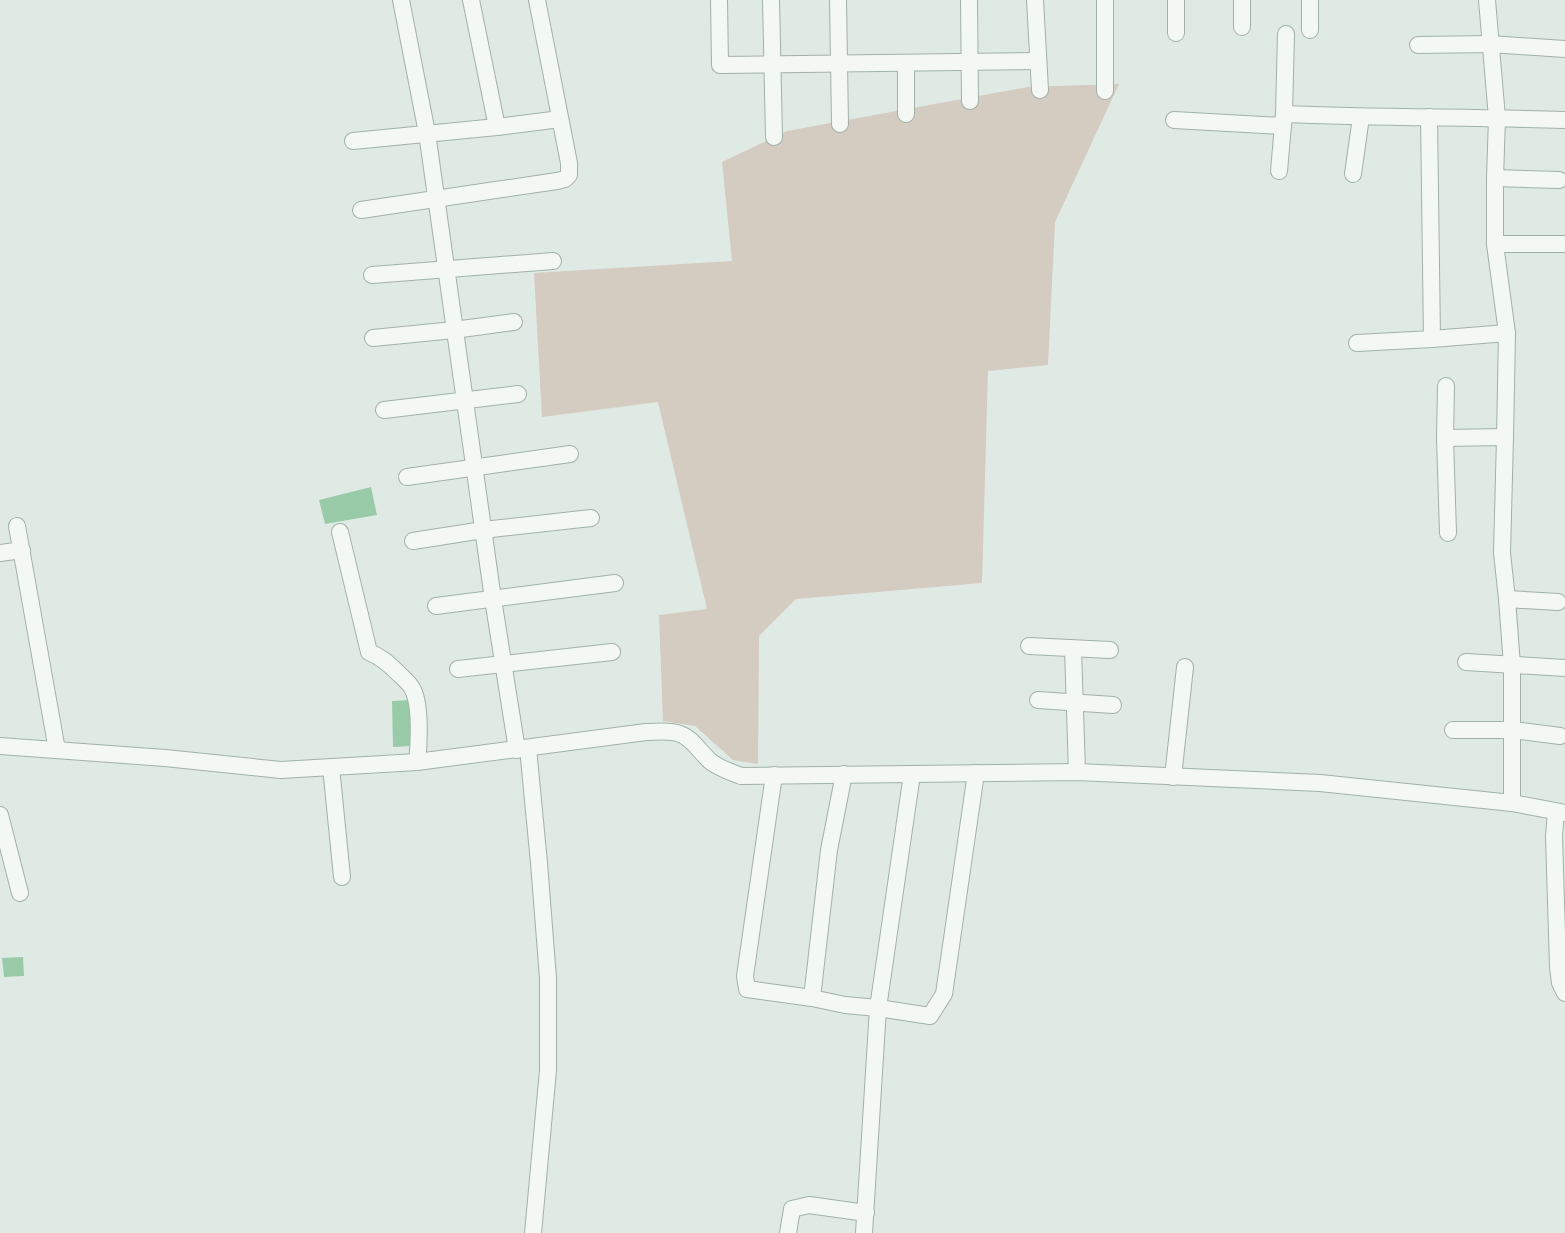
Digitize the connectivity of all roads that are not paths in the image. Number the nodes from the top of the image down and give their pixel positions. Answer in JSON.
{"nodes":[{"id":1,"x":401,"y":0,"type":"edge"},
{"id":2,"x":471,"y":0,"type":"edge"},
{"id":3,"x":537,"y":0,"type":"edge"},
{"id":4,"x":719,"y":0,"type":"edge"},
{"id":5,"x":771,"y":0,"type":"edge"},
{"id":6,"x":838,"y":0,"type":"edge"},
{"id":7,"x":969,"y":0,"type":"edge"},
{"id":8,"x":1035,"y":0,"type":"edge"},
{"id":9,"x":1105,"y":0,"type":"edge"},
{"id":10,"x":1176,"y":0,"type":"edge"},
{"id":11,"x":1242,"y":0,"type":"edge"},
{"id":12,"x":1310,"y":0,"type":"edge"},
{"id":13,"x":1487,"y":0,"type":"edge"},
{"id":14,"x":1242,"y":27,"type":"dead end"},
{"id":15,"x":1310,"y":30,"type":"dead end"},
{"id":16,"x":1176,"y":33,"type":"dead end"},
{"id":17,"x":1286,"y":34,"type":"dead end"},
{"id":18,"x":1490,"y":44,"type":"junction"},
{"id":19,"x":1418,"y":45,"type":"dead end"},
{"id":20,"x":1565,"y":49,"type":"edge"},
{"id":21,"x":1038,"y":61,"type":"junction"},
{"id":22,"x":970,"y":62,"type":"junction"},
{"id":23,"x":906,"y":63,"type":"junction"},
{"id":24,"x":772,"y":64,"type":"junction"},
{"id":25,"x":839,"y":64,"type":"junction"},
{"id":26,"x":1040,"y":90,"type":"dead end"},
{"id":27,"x":1105,"y":91,"type":"dead end"},
{"id":28,"x":970,"y":101,"type":"dead end"},
{"id":29,"x":906,"y":114,"type":"dead end"},
{"id":30,"x":1361,"y":117,"type":"junction"},
{"id":31,"x":1429,"y":117,"type":"junction"},
{"id":32,"x":1497,"y":118,"type":"junction"},
{"id":33,"x":560,"y":119,"type":"junction"},
{"id":34,"x":1174,"y":120,"type":"dead end"},
{"id":35,"x":1283,"y":120,"type":"junction"},
{"id":36,"x":1565,"y":120,"type":"edge"},
{"id":37,"x":840,"y":124,"type":"dead end"},
{"id":38,"x":497,"y":127,"type":"junction"},
{"id":39,"x":427,"y":133,"type":"junction"},
{"id":40,"x":774,"y":137,"type":"dead end"},
{"id":41,"x":354,"y":141,"type":"dead end"},
{"id":42,"x":1279,"y":171,"type":"dead end"},
{"id":43,"x":1353,"y":174,"type":"dead end"},
{"id":44,"x":1495,"y":178,"type":"junction"},
{"id":45,"x":1559,"y":180,"type":"dead end"},
{"id":46,"x":436,"y":198,"type":"junction"},
{"id":47,"x":361,"y":210,"type":"dead end"},
{"id":48,"x":1496,"y":244,"type":"junction"},
{"id":49,"x":1565,"y":244,"type":"edge"},
{"id":50,"x":553,"y":261,"type":"dead end"},
{"id":51,"x":446,"y":269,"type":"junction"},
{"id":52,"x":372,"y":275,"type":"dead end"},
{"id":53,"x":514,"y":322,"type":"dead end"},
{"id":54,"x":454,"y":330,"type":"junction"},
{"id":55,"x":1507,"y":333,"type":"junction"},
{"id":56,"x":374,"y":338,"type":"dead end"},
{"id":57,"x":1432,"y":339,"type":"junction"},
{"id":58,"x":1358,"y":343,"type":"dead end"},
{"id":59,"x":1446,"y":386,"type":"dead end"},
{"id":60,"x":518,"y":394,"type":"dead end"},
{"id":61,"x":464,"y":400,"type":"junction"},
{"id":62,"x":384,"y":410,"type":"dead end"},
{"id":63,"x":1505,"y":437,"type":"junction"},
{"id":64,"x":1445,"y":438,"type":"junction"},
{"id":65,"x":570,"y":454,"type":"dead end"},
{"id":66,"x":474,"y":467,"type":"junction"},
{"id":67,"x":407,"y":477,"type":"dead end"},
{"id":68,"x":591,"y":518,"type":"dead end"},
{"id":69,"x":17,"y":526,"type":"dead end"},
{"id":70,"x":483,"y":530,"type":"junction"},
{"id":71,"x":340,"y":532,"type":"dead end"},
{"id":72,"x":1448,"y":533,"type":"dead end"},
{"id":73,"x":413,"y":541,"type":"dead end"},
{"id":74,"x":22,"y":550,"type":"junction"},
{"id":75,"x":0,"y":553,"type":"edge"},
{"id":76,"x":615,"y":583,"type":"dead end"},
{"id":77,"x":493,"y":599,"type":"junction"},
{"id":78,"x":1507,"y":599,"type":"junction"},
{"id":79,"x":1558,"y":602,"type":"dead end"},
{"id":80,"x":436,"y":606,"type":"dead end"},
{"id":81,"x":1030,"y":646,"type":"dead end"},
{"id":82,"x":1073,"y":649,"type":"junction"},
{"id":83,"x":1110,"y":650,"type":"dead end"},
{"id":84,"x":612,"y":652,"type":"dead end"},
{"id":85,"x":1466,"y":662,"type":"dead end"},
{"id":86,"x":503,"y":663,"type":"junction"},
{"id":87,"x":1512,"y":665,"type":"junction"},
{"id":88,"x":1185,"y":667,"type":"dead end"},
{"id":89,"x":1565,"y":668,"type":"edge"},
{"id":90,"x":458,"y":669,"type":"dead end"},
{"id":91,"x":1038,"y":700,"type":"dead end"},
{"id":92,"x":1075,"y":702,"type":"junction"},
{"id":93,"x":1113,"y":705,"type":"dead end"},
{"id":94,"x":1453,"y":730,"type":"dead end"},
{"id":95,"x":1513,"y":730,"type":"junction"},
{"id":96,"x":1560,"y":736,"type":"dead end"},
{"id":97,"x":0,"y":746,"type":"edge"},
{"id":98,"x":522,"y":749,"type":"junction"},
{"id":99,"x":57,"y":750,"type":"junction"},
{"id":100,"x":417,"y":762,"type":"junction"},
{"id":101,"x":331,"y":767,"type":"junction"},
{"id":102,"x":1077,"y":772,"type":"junction"},
{"id":103,"x":976,"y":773,"type":"junction"},
{"id":104,"x":844,"y":774,"type":"junction"},
{"id":105,"x":912,"y":774,"type":"junction"},
{"id":106,"x":774,"y":775,"type":"junction"},
{"id":107,"x":1173,"y":777,"type":"junction"},
{"id":108,"x":1512,"y":803,"type":"junction"},
{"id":109,"x":1560,"y":813,"type":"edge"},
{"id":110,"x":0,"y":815,"type":"edge"},
{"id":111,"x":342,"y":878,"type":"dead end"},
{"id":112,"x":20,"y":893,"type":"dead end"},
{"id":113,"x":1565,"y":993,"type":"edge"},
{"id":114,"x":812,"y":998,"type":"junction"},
{"id":115,"x":878,"y":1008,"type":"junction"},
{"id":116,"x":866,"y":1213,"type":"junction"},
{"id":117,"x":533,"y":1233,"type":"edge"},
{"id":118,"x":788,"y":1233,"type":"edge"},
{"id":119,"x":864,"y":1233,"type":"edge"}],
"edges":[{"from":1,"to":39,"type":"street"},
{"from":2,"to":38,"type":"street"},
{"from":3,"to":33,"type":"street"},
{"from":4,"to":24,"type":"street"},
{"from":5,"to":24,"type":"street"},
{"from":6,"to":25,"type":"street"},
{"from":7,"to":22,"type":"street"},
{"from":8,"to":21,"type":"street"},
{"from":9,"to":27,"type":"street"},
{"from":10,"to":16,"type":"street"},
{"from":11,"to":14,"type":"street"},
{"from":12,"to":15,"type":"street"},
{"from":13,"to":18,"type":"street"},
{"from":17,"to":35,"type":"street"},
{"from":18,"to":19,"type":"street"},
{"from":18,"to":20,"type":"street"},
{"from":18,"to":32,"type":"street"},
{"from":21,"to":22,"type":"street"},
{"from":21,"to":26,"type":"street"},
{"from":22,"to":23,"type":"street"},
{"from":22,"to":28,"type":"street"},
{"from":23,"to":25,"type":"street"},
{"from":23,"to":29,"type":"street"},
{"from":24,"to":25,"type":"street"},
{"from":24,"to":40,"type":"street"},
{"from":25,"to":37,"type":"street"},
{"from":30,"to":31,"type":"street"},
{"from":30,"to":35,"type":"street"},
{"from":30,"to":43,"type":"street"},
{"from":31,"to":32,"type":"street"},
{"from":31,"to":57,"type":"street"},
{"from":32,"to":36,"type":"street"},
{"from":32,"to":44,"type":"street"},
{"from":33,"to":38,"type":"street"},
{"from":33,"to":46,"type":"street"},
{"from":34,"to":35,"type":"street"},
{"from":35,"to":42,"type":"street"},
{"from":38,"to":39,"type":"street"},
{"from":39,"to":41,"type":"street"},
{"from":39,"to":46,"type":"street"},
{"from":44,"to":45,"type":"street"},
{"from":44,"to":48,"type":"street"},
{"from":46,"to":47,"type":"street"},
{"from":46,"to":51,"type":"street"},
{"from":48,"to":49,"type":"street"},
{"from":48,"to":55,"type":"street"},
{"from":50,"to":51,"type":"street"},
{"from":51,"to":52,"type":"street"},
{"from":51,"to":54,"type":"street"},
{"from":53,"to":54,"type":"street"},
{"from":54,"to":56,"type":"street"},
{"from":54,"to":61,"type":"street"},
{"from":55,"to":57,"type":"street"},
{"from":55,"to":63,"type":"street"},
{"from":57,"to":58,"type":"street"},
{"from":59,"to":64,"type":"street"},
{"from":60,"to":61,"type":"street"},
{"from":61,"to":62,"type":"street"},
{"from":61,"to":66,"type":"street"},
{"from":63,"to":64,"type":"street"},
{"from":63,"to":78,"type":"street"},
{"from":64,"to":72,"type":"street"},
{"from":65,"to":66,"type":"street"},
{"from":66,"to":67,"type":"street"},
{"from":66,"to":70,"type":"street"},
{"from":68,"to":70,"type":"street"},
{"from":69,"to":74,"type":"street"},
{"from":70,"to":73,"type":"street"},
{"from":70,"to":77,"type":"street"},
{"from":71,"to":100,"type":"street"},
{"from":74,"to":75,"type":"street"},
{"from":74,"to":99,"type":"street"},
{"from":76,"to":77,"type":"street"},
{"from":77,"to":80,"type":"street"},
{"from":77,"to":86,"type":"street"},
{"from":78,"to":79,"type":"street"},
{"from":78,"to":87,"type":"street"},
{"from":81,"to":82,"type":"street"},
{"from":82,"to":83,"type":"street"},
{"from":82,"to":92,"type":"street"},
{"from":84,"to":86,"type":"street"},
{"from":85,"to":87,"type":"street"},
{"from":86,"to":90,"type":"street"},
{"from":86,"to":98,"type":"street"},
{"from":87,"to":89,"type":"street"},
{"from":87,"to":95,"type":"street"},
{"from":88,"to":107,"type":"street"},
{"from":91,"to":92,"type":"street"},
{"from":92,"to":93,"type":"street"},
{"from":92,"to":102,"type":"street"},
{"from":94,"to":95,"type":"street"},
{"from":95,"to":96,"type":"street"},
{"from":95,"to":108,"type":"street"},
{"from":97,"to":99,"type":"street"},
{"from":98,"to":100,"type":"street"},
{"from":98,"to":106,"type":"street"},
{"from":98,"to":117,"type":"street"},
{"from":99,"to":101,"type":"street"},
{"from":100,"to":101,"type":"street"},
{"from":101,"to":111,"type":"street"},
{"from":102,"to":103,"type":"street"},
{"from":102,"to":107,"type":"street"},
{"from":103,"to":105,"type":"street"},
{"from":103,"to":115,"type":"street"},
{"from":104,"to":105,"type":"street"},
{"from":104,"to":106,"type":"street"},
{"from":104,"to":114,"type":"street"},
{"from":105,"to":115,"type":"street"},
{"from":106,"to":114,"type":"street"},
{"from":107,"to":108,"type":"street"},
{"from":108,"to":109,"type":"street"},
{"from":109,"to":113,"type":"street"},
{"from":110,"to":112,"type":"street"},
{"from":114,"to":115,"type":"street"},
{"from":115,"to":116,"type":"street"},
{"from":116,"to":118,"type":"street"},
{"from":116,"to":119,"type":"street"}]}
